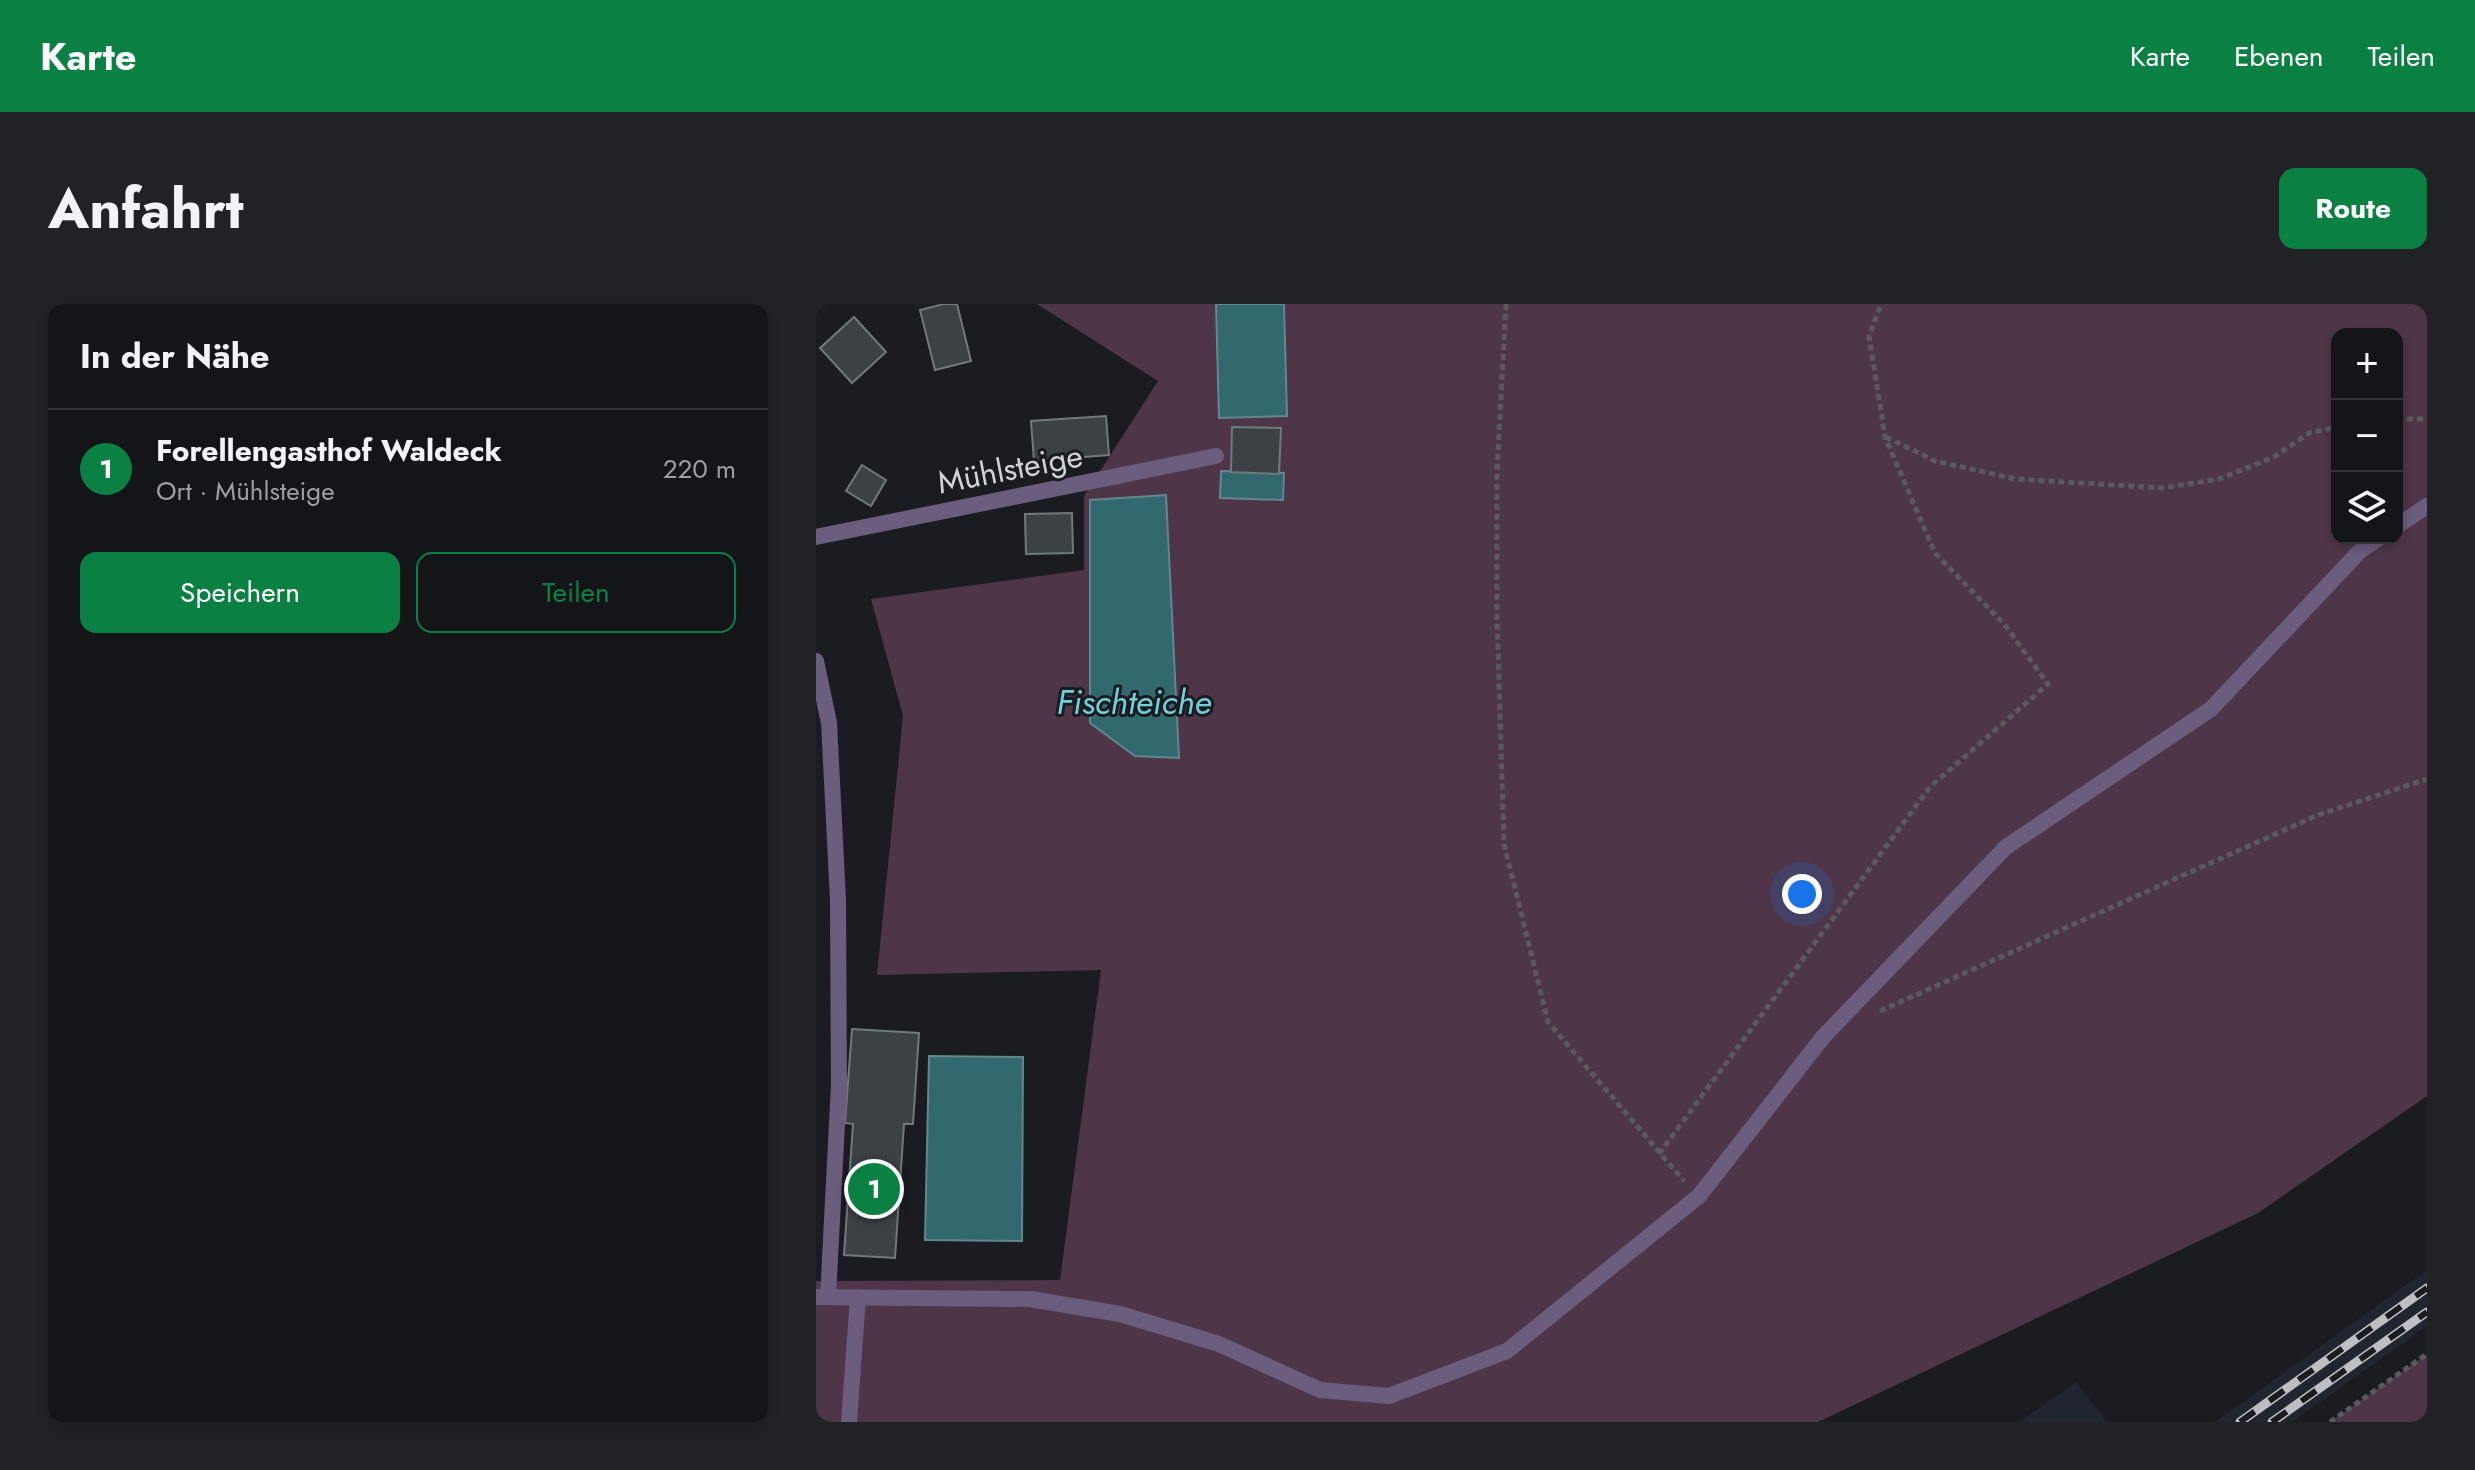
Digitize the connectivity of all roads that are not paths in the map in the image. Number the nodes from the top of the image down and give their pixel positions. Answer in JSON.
{"nodes":[{"id":1,"x":1216,"y":456,"type":"dead end"},
{"id":2,"x":2427,"y":506,"type":"edge"},
{"id":3,"x":2403,"y":522,"type":"edge"},
{"id":4,"x":816,"y":537,"type":"edge"},
{"id":5,"x":2370,"y":544,"type":"edge"},
{"id":6,"x":816,"y":661,"type":"edge"},
{"id":7,"x":822,"y":1297,"type":"edge"},
{"id":8,"x":858,"y":1297,"type":"junction"},
{"id":9,"x":849,"y":1422,"type":"edge"}],
"edges":[{"from":1,"to":4,"type":"street","name":"Mühlsteige"},
{"from":2,"to":3,"type":"street"},
{"from":5,"to":8,"type":"street"},
{"from":6,"to":7,"type":"street"},
{"from":7,"to":8,"type":"street"},
{"from":8,"to":9,"type":"street"}]}
